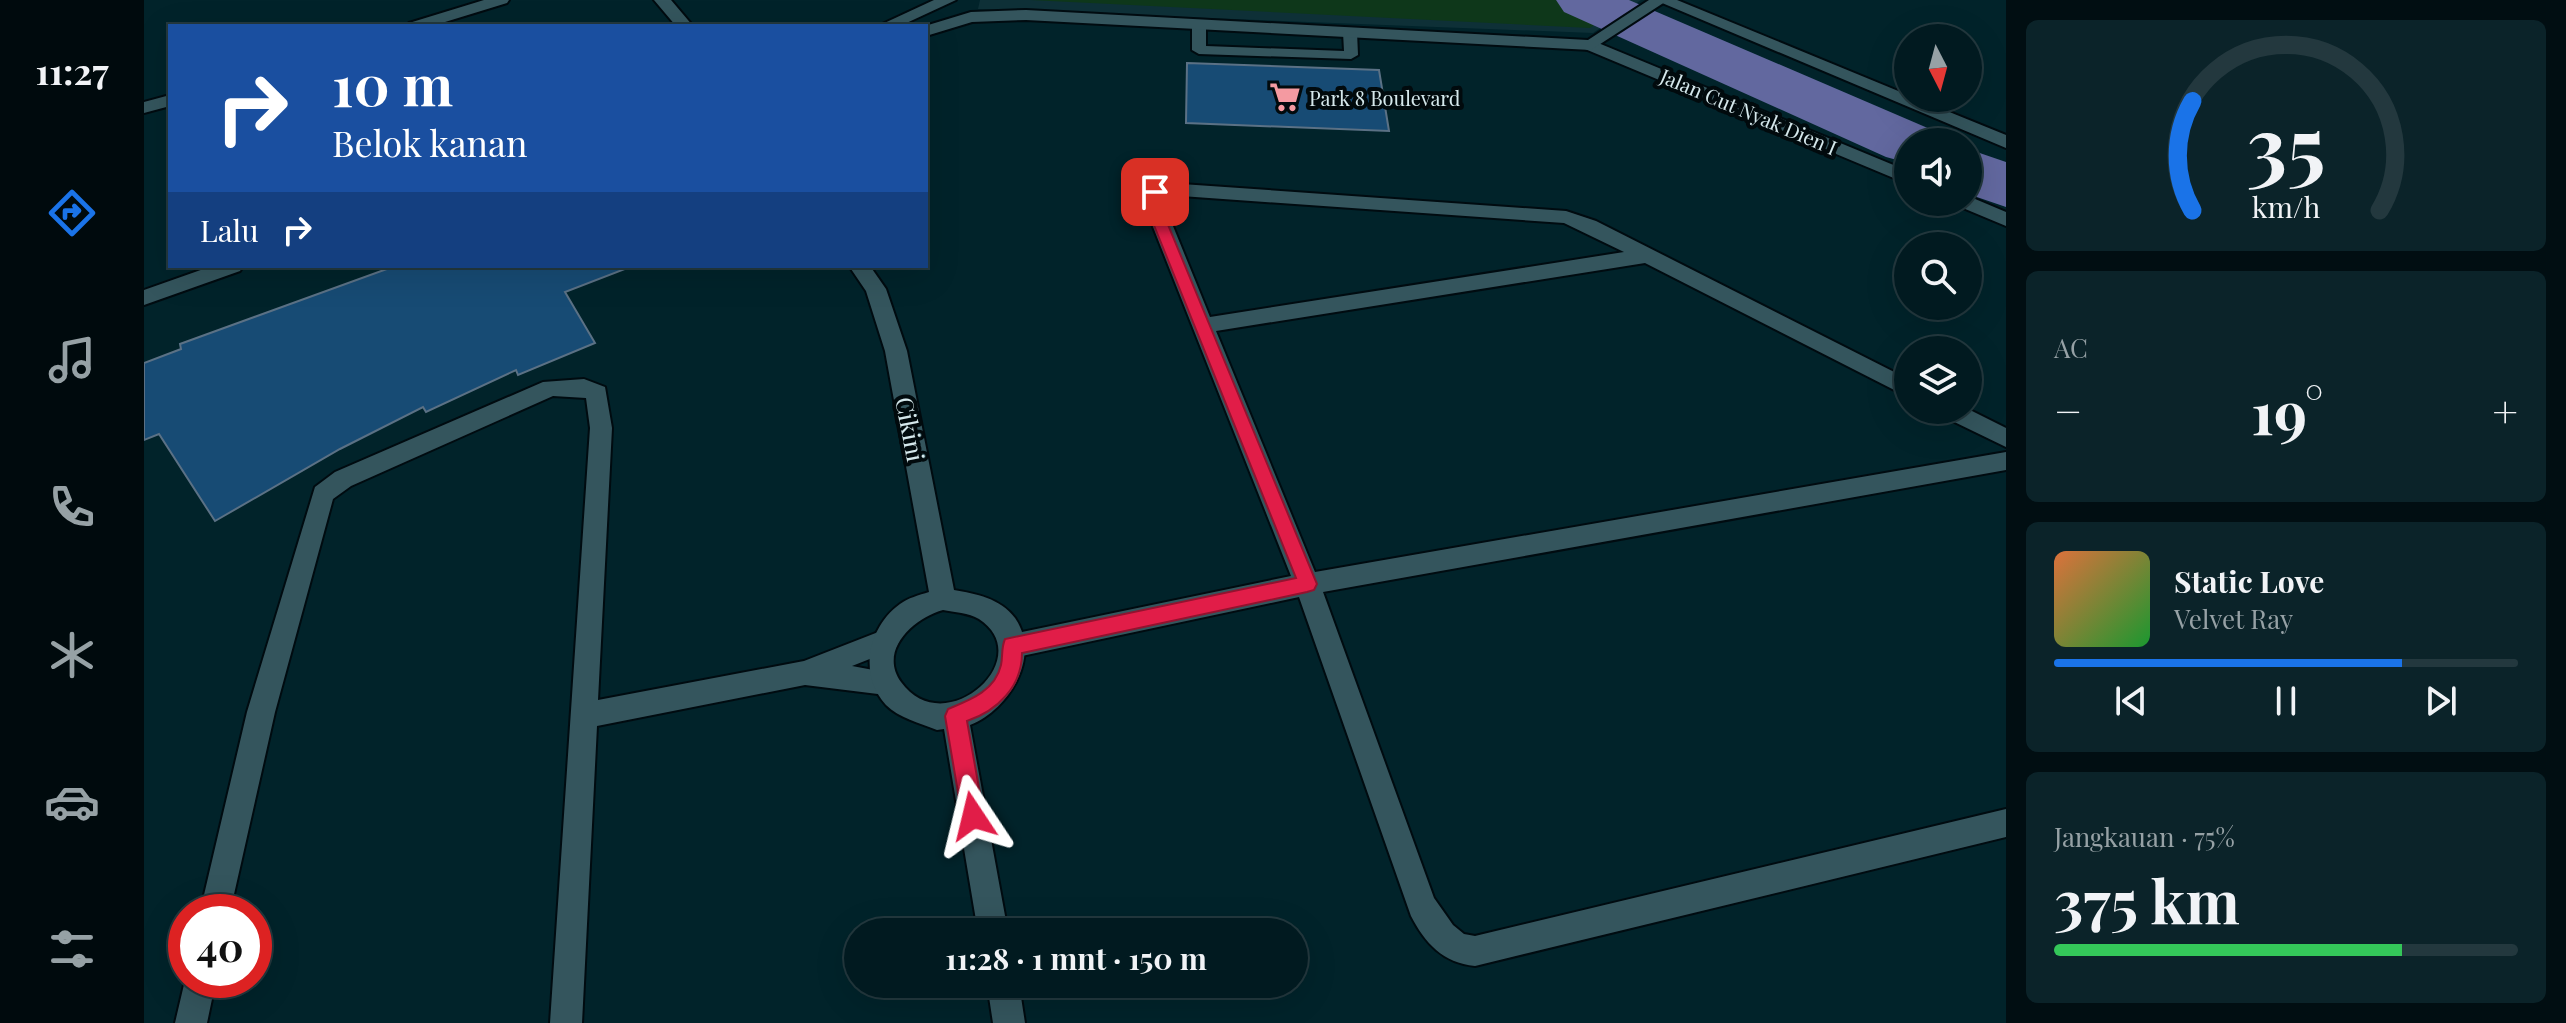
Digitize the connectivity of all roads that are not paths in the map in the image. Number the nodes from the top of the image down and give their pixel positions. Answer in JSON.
{"nodes":[{"id":1,"x":501,"y":0,"type":"edge"},
{"id":2,"x":662,"y":0,"type":"edge"},
{"id":3,"x":948,"y":0,"type":"edge"},
{"id":4,"x":981,"y":0,"type":"edge"},
{"id":5,"x":1660,"y":1,"type":"edge"},
{"id":6,"x":1026,"y":15,"type":"junction"},
{"id":7,"x":422,"y":24,"type":"edge"},
{"id":8,"x":683,"y":24,"type":"edge"},
{"id":9,"x":891,"y":24,"type":"edge"},
{"id":10,"x":1199,"y":24,"type":"junction"},
{"id":11,"x":928,"y":30,"type":"edge"},
{"id":12,"x":1350,"y":32,"type":"junction"},
{"id":13,"x":1595,"y":43,"type":"junction"},
{"id":14,"x":168,"y":101,"type":"edge"},
{"id":15,"x":144,"y":108,"type":"edge"},
{"id":16,"x":2006,"y":142,"type":"edge"},
{"id":17,"x":1894,"y":172,"type":"edge"},
{"id":18,"x":1982,"y":209,"type":"edge"},
{"id":19,"x":2006,"y":219,"type":"edge"},
{"id":20,"x":1645,"y":256,"type":"junction"},
{"id":21,"x":227,"y":268,"type":"edge"},
{"id":22,"x":860,"y":268,"type":"edge"},
{"id":23,"x":144,"y":298,"type":"edge"},
{"id":24,"x":1202,"y":326,"type":"junction"},
{"id":25,"x":1894,"y":382,"type":"edge"},
{"id":26,"x":1978,"y":424,"type":"edge"},
{"id":27,"x":2006,"y":438,"type":"edge"},
{"id":28,"x":2006,"y":461,"type":"edge"},
{"id":29,"x":1307,"y":584,"type":"junction"},
{"id":30,"x":943,"y":599,"type":"junction"},
{"id":31,"x":886,"y":641,"type":"junction"},
{"id":32,"x":1012,"y":646,"type":"junction"},
{"id":33,"x":804,"y":673,"type":"junction"},
{"id":34,"x":886,"y":683,"type":"junction"},
{"id":35,"x":583,"y":716,"type":"junction"},
{"id":36,"x":955,"y":716,"type":"junction"},
{"id":37,"x":2006,"y":823,"type":"edge"},
{"id":38,"x":219,"y":894,"type":"edge"},
{"id":39,"x":991,"y":918,"type":"edge"},
{"id":40,"x":196,"y":998,"type":"edge"},
{"id":41,"x":1005,"y":998,"type":"edge"},
{"id":42,"x":191,"y":1023,"type":"edge"},
{"id":43,"x":566,"y":1023,"type":"edge"},
{"id":44,"x":1009,"y":1023,"type":"edge"}],
"edges":[{"from":1,"to":7,"type":"street"},
{"from":2,"to":8,"type":"street"},
{"from":3,"to":9,"type":"street"},
{"from":4,"to":6,"type":"street"},
{"from":5,"to":13,"type":"street"},
{"from":5,"to":16,"type":"street"},
{"from":6,"to":10,"type":"street","name":"Jalan Cut Nyak Dien I"},
{"from":6,"to":11,"type":"street"},
{"from":10,"to":12,"type":"street","name":"Jalan Cut Nyak Dien I"},
{"from":10,"to":12,"type":"lane"},
{"from":12,"to":13,"type":"street","name":"Jalan Cut Nyak Dien I"},
{"from":13,"to":17,"type":"street","name":"Jalan Cut Nyak Dien I"},
{"from":14,"to":15,"type":"street"},
{"from":18,"to":19,"type":"street"},
{"from":20,"to":24,"type":"street"},
{"from":20,"to":24,"type":"street"},
{"from":20,"to":25,"type":"street"},
{"from":21,"to":23,"type":"street"},
{"from":22,"to":30,"type":"street","name":"Cikini"},
{"from":24,"to":29,"type":"street"},
{"from":26,"to":27,"type":"street"},
{"from":28,"to":29,"type":"street"},
{"from":29,"to":32,"type":"street"},
{"from":29,"to":37,"type":"street"},
{"from":30,"to":31,"type":"street"},
{"from":30,"to":32,"type":"street"},
{"from":31,"to":33,"type":"street"},
{"from":31,"to":34,"type":"street"},
{"from":32,"to":36,"type":"street"},
{"from":33,"to":34,"type":"street"},
{"from":33,"to":35,"type":"street"},
{"from":34,"to":36,"type":"street"},
{"from":35,"to":38,"type":"street"},
{"from":35,"to":43,"type":"street"},
{"from":36,"to":39,"type":"street"},
{"from":40,"to":42,"type":"street"},
{"from":41,"to":44,"type":"street"}]}
